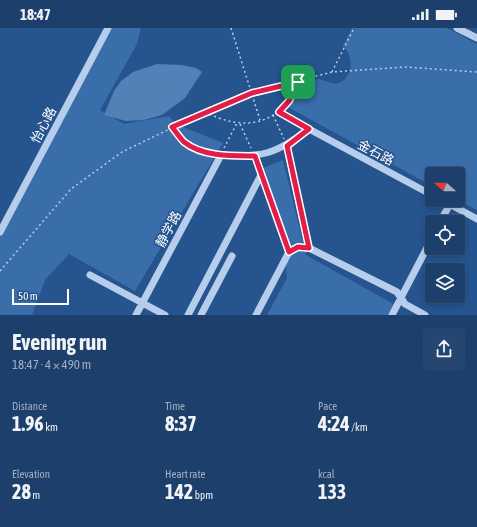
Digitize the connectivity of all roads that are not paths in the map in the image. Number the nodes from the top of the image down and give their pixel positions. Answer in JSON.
{"nodes":[{"id":1,"x":108,"y":28,"type":"edge"},
{"id":2,"x":457,"y":28,"type":"edge"},
{"id":3,"x":477,"y":38,"type":"edge"},
{"id":4,"x":287,"y":146,"type":"junction"},
{"id":5,"x":255,"y":156,"type":"junction"},
{"id":6,"x":261,"y":175,"type":"junction"},
{"id":7,"x":425,"y":191,"type":"edge"},
{"id":8,"x":455,"y":207,"type":"edge"},
{"id":9,"x":477,"y":219,"type":"edge"},
{"id":10,"x":0,"y":232,"type":"edge"},
{"id":11,"x":309,"y":248,"type":"junction"},
{"id":12,"x":289,"y":252,"type":"junction"},
{"id":13,"x":425,"y":252,"type":"edge"},
{"id":14,"x":232,"y":256,"type":"dead end"},
{"id":15,"x":90,"y":275,"type":"dead end"},
{"id":16,"x":401,"y":298,"type":"junction"},
{"id":17,"x":143,"y":303,"type":"junction"},
{"id":18,"x":136,"y":315,"type":"edge"},
{"id":19,"x":166,"y":315,"type":"edge"},
{"id":20,"x":188,"y":315,"type":"edge"},
{"id":21,"x":201,"y":315,"type":"edge"},
{"id":22,"x":256,"y":315,"type":"edge"},
{"id":23,"x":392,"y":315,"type":"edge"},
{"id":24,"x":425,"y":315,"type":"edge"}],
"edges":[{"from":1,"to":10,"type":"street","name":"怡心路"},
{"from":2,"to":3,"type":"street"},
{"from":4,"to":5,"type":"street"},
{"from":4,"to":7,"type":"street","name":"金石路"},
{"from":4,"to":11,"type":"street"},
{"from":5,"to":6,"type":"street"},
{"from":5,"to":17,"type":"street","name":"静学路"},
{"from":6,"to":12,"type":"street"},
{"from":6,"to":20,"type":"street"},
{"from":8,"to":9,"type":"street"},
{"from":11,"to":12,"type":"street"},
{"from":11,"to":16,"type":"street"},
{"from":12,"to":22,"type":"street"},
{"from":13,"to":16,"type":"street"},
{"from":14,"to":21,"type":"street"},
{"from":15,"to":17,"type":"street"},
{"from":16,"to":23,"type":"street"},
{"from":16,"to":24,"type":"street"},
{"from":17,"to":18,"type":"street","name":"静学路"},
{"from":17,"to":19,"type":"street"}]}
